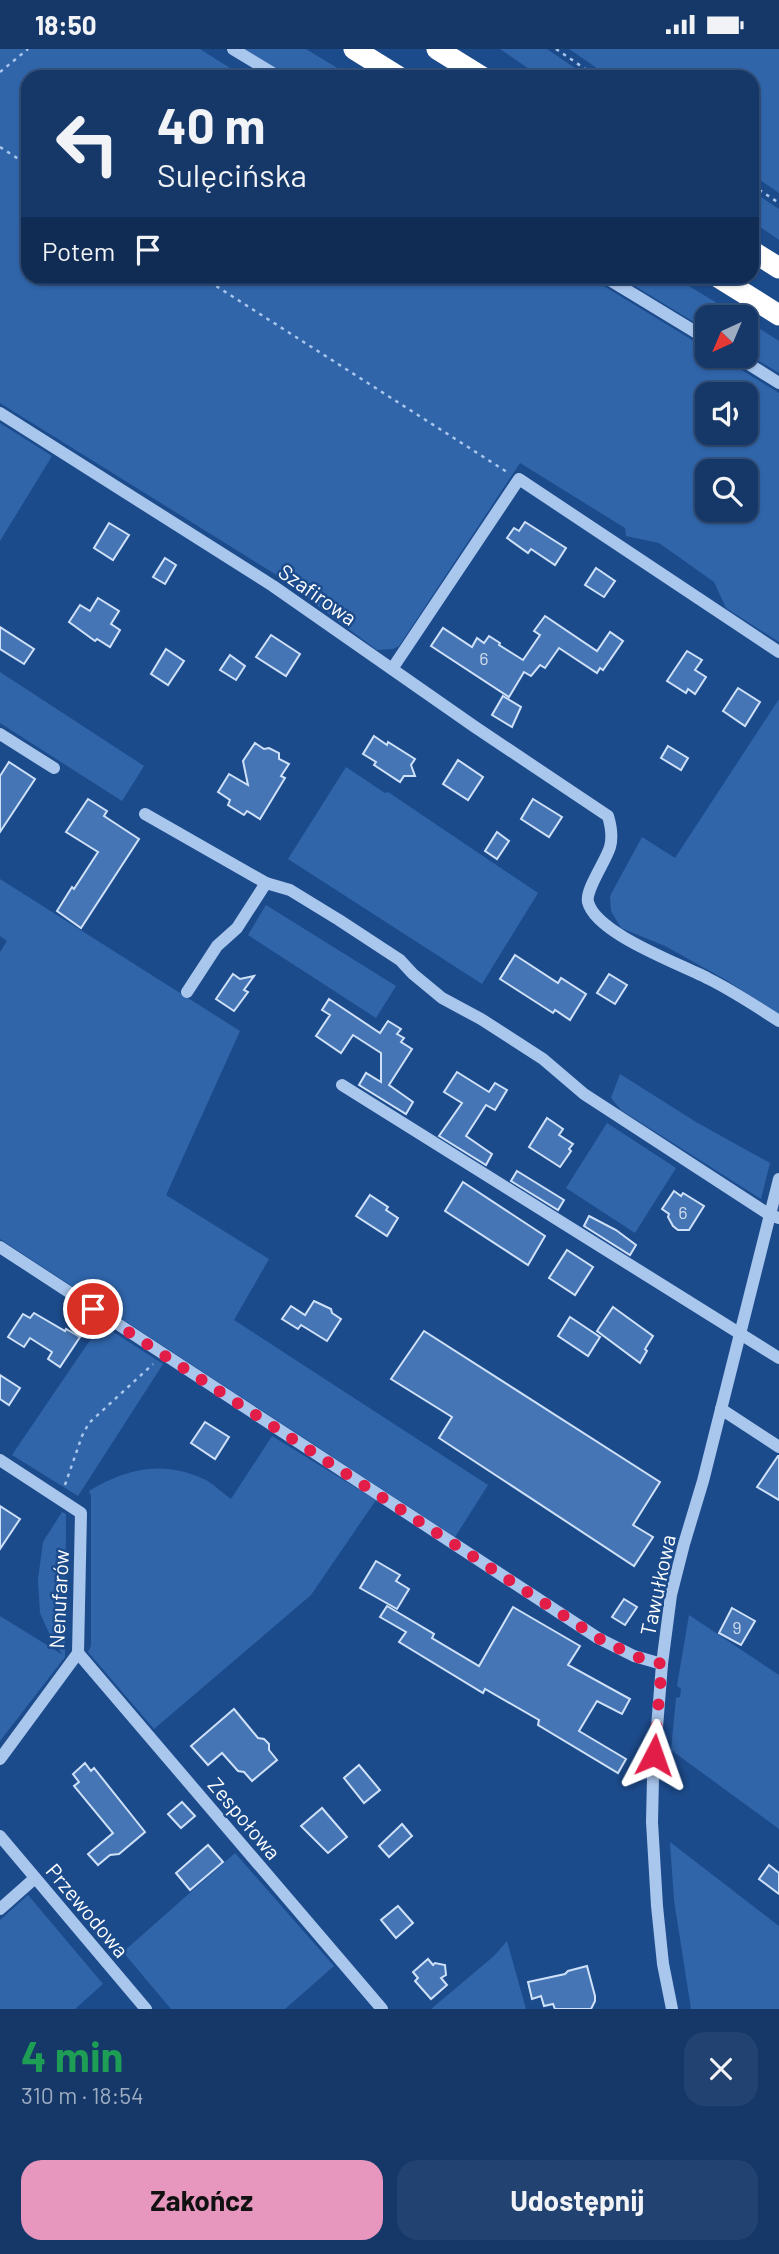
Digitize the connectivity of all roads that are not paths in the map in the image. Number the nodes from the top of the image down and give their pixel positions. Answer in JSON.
{"nodes":[{"id":1,"x":233,"y":49,"type":"edge"},
{"id":2,"x":354,"y":49,"type":"edge"},
{"id":3,"x":437,"y":49,"type":"edge"},
{"id":4,"x":268,"y":70,"type":"edge"},
{"id":5,"x":388,"y":70,"type":"edge"},
{"id":6,"x":471,"y":70,"type":"edge"},
{"id":7,"x":759,"y":255,"type":"edge"},
{"id":8,"x":779,"y":268,"type":"edge"},
{"id":9,"x":617,"y":284,"type":"edge"},
{"id":10,"x":729,"y":284,"type":"edge"},
{"id":11,"x":779,"y":315,"type":"edge"},
{"id":12,"x":695,"y":332,"type":"edge"},
{"id":13,"x":755,"y":368,"type":"edge"},
{"id":14,"x":779,"y":383,"type":"edge"},
{"id":15,"x":0,"y":413,"type":"edge"},
{"id":16,"x":779,"y":652,"type":"edge"},
{"id":17,"x":392,"y":669,"type":"junction"},
{"id":18,"x":0,"y":734,"type":"edge"},
{"id":19,"x":54,"y":768,"type":"dead end"},
{"id":20,"x":145,"y":814,"type":"dead end"},
{"id":21,"x":266,"y":883,"type":"junction"},
{"id":22,"x":187,"y":992,"type":"dead end"},
{"id":23,"x":779,"y":1021,"type":"edge"},
{"id":24,"x":342,"y":1085,"type":"dead end"},
{"id":25,"x":779,"y":1178,"type":"edge"},
{"id":26,"x":774,"y":1216,"type":"edge"},
{"id":27,"x":0,"y":1247,"type":"edge"},
{"id":28,"x":740,"y":1333,"type":"junction"},
{"id":29,"x":779,"y":1358,"type":"edge"},
{"id":30,"x":721,"y":1409,"type":"junction"},
{"id":31,"x":779,"y":1447,"type":"edge"},
{"id":32,"x":0,"y":1459,"type":"edge"},
{"id":33,"x":78,"y":1653,"type":"junction"},
{"id":34,"x":662,"y":1664,"type":"junction"},
{"id":35,"x":0,"y":1759,"type":"edge"},
{"id":36,"x":0,"y":1836,"type":"edge"},
{"id":37,"x":35,"y":1878,"type":"junction"},
{"id":38,"x":0,"y":1909,"type":"edge"},
{"id":39,"x":146,"y":2009,"type":"edge"},
{"id":40,"x":382,"y":2009,"type":"edge"},
{"id":41,"x":672,"y":2009,"type":"edge"}],
"edges":[{"from":1,"to":4,"type":"street"},
{"from":2,"to":5,"type":"highway"},
{"from":3,"to":6,"type":"highway"},
{"from":7,"to":8,"type":"highway"},
{"from":9,"to":12,"type":"street"},
{"from":10,"to":11,"type":"highway"},
{"from":13,"to":14,"type":"street"},
{"from":15,"to":17,"type":"street","name":"Szafirowa"},
{"from":16,"to":17,"type":"street"},
{"from":17,"to":23,"type":"street","name":"Szafirowa"},
{"from":18,"to":19,"type":"street"},
{"from":20,"to":21,"type":"street"},
{"from":21,"to":22,"type":"street"},
{"from":21,"to":26,"type":"street"},
{"from":24,"to":28,"type":"street"},
{"from":25,"to":26,"type":"street","name":"Tawułkowa"},
{"from":26,"to":28,"type":"street","name":"Tawułkowa"},
{"from":27,"to":34,"type":"street"},
{"from":28,"to":29,"type":"street"},
{"from":28,"to":30,"type":"street","name":"Tawułkowa"},
{"from":30,"to":31,"type":"street"},
{"from":30,"to":34,"type":"street","name":"Tawułkowa"},
{"from":32,"to":33,"type":"street","name":"Nenufarów"},
{"from":33,"to":35,"type":"street","name":"Nenufarów"},
{"from":33,"to":40,"type":"street","name":"Zespołowa"},
{"from":34,"to":41,"type":"street","name":"Tawułkowa"},
{"from":36,"to":37,"type":"street","name":"Przewodowa"},
{"from":37,"to":38,"type":"street"},
{"from":37,"to":39,"type":"street","name":"Przewodowa"}]}
